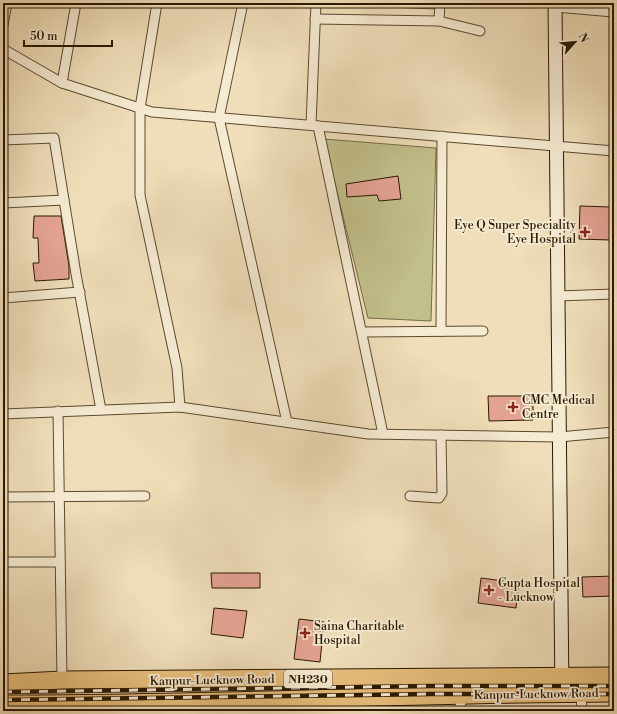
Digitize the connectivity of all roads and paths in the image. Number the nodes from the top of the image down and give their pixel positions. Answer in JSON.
{"nodes":[{"id":1,"x":7,"y":3,"type":"edge"},
{"id":2,"x":76,"y":3,"type":"edge"},
{"id":3,"x":157,"y":3,"type":"edge"},
{"id":4,"x":243,"y":3,"type":"edge"},
{"id":5,"x":316,"y":3,"type":"edge"},
{"id":6,"x":440,"y":3,"type":"edge"},
{"id":7,"x":555,"y":5,"type":"edge"},
{"id":8,"x":614,"y":12,"type":"edge"},
{"id":9,"x":315,"y":19,"type":"junction"},
{"id":10,"x":439,"y":21,"type":"junction"},
{"id":11,"x":3,"y":25,"type":"edge"},
{"id":12,"x":480,"y":31,"type":"dead end"},
{"id":13,"x":3,"y":49,"type":"edge"},
{"id":14,"x":62,"y":83,"type":"junction"},
{"id":15,"x":140,"y":108,"type":"junction"},
{"id":16,"x":219,"y":118,"type":"junction"},
{"id":17,"x":314,"y":126,"type":"junction"},
{"id":18,"x":442,"y":136,"type":"junction"},
{"id":19,"x":3,"y":140,"type":"edge"},
{"id":20,"x":557,"y":146,"type":"junction"},
{"id":21,"x":614,"y":151,"type":"edge"},
{"id":22,"x":64,"y":200,"type":"junction"},
{"id":23,"x":3,"y":204,"type":"edge"},
{"id":24,"x":80,"y":292,"type":"junction"},
{"id":25,"x":614,"y":294,"type":"edge"},
{"id":26,"x":558,"y":296,"type":"junction"},
{"id":27,"x":3,"y":298,"type":"edge"},
{"id":28,"x":441,"y":331,"type":"junction"},
{"id":29,"x":483,"y":331,"type":"dead end"},
{"id":30,"x":362,"y":332,"type":"junction"},
{"id":31,"x":180,"y":407,"type":"junction"},
{"id":32,"x":102,"y":410,"type":"junction"},
{"id":33,"x":58,"y":411,"type":"junction"},
{"id":34,"x":3,"y":414,"type":"edge"},
{"id":35,"x":287,"y":422,"type":"junction"},
{"id":36,"x":614,"y":432,"type":"edge"},
{"id":37,"x":384,"y":434,"type":"junction"},
{"id":38,"x":442,"y":435,"type":"junction"},
{"id":39,"x":559,"y":437,"type":"junction"},
{"id":40,"x":60,"y":496,"type":"junction"},
{"id":41,"x":145,"y":496,"type":"dead end"},
{"id":42,"x":410,"y":496,"type":"dead end"},
{"id":43,"x":3,"y":497,"type":"edge"},
{"id":44,"x":3,"y":562,"type":"edge"},
{"id":45,"x":60,"y":562,"type":"junction"},
{"id":46,"x":561,"y":676,"type":"junction"},
{"id":47,"x":614,"y":676,"type":"edge"},
{"id":48,"x":62,"y":680,"type":"junction"},
{"id":49,"x":3,"y":682,"type":"edge"},
{"id":50,"x":562,"y":694,"type":"junction"},
{"id":51,"x":581,"y":694,"type":"junction"},
{"id":52,"x":614,"y":694,"type":"edge"},
{"id":53,"x":461,"y":703,"type":"edge"},
{"id":54,"x":3,"y":704,"type":"edge"},
{"id":55,"x":582,"y":711,"type":"edge"}],
"edges":[{"from":1,"to":11,"type":"street"},
{"from":2,"to":14,"type":"street"},
{"from":3,"to":15,"type":"street"},
{"from":4,"to":16,"type":"street"},
{"from":5,"to":9,"type":"street"},
{"from":6,"to":10,"type":"street"},
{"from":7,"to":8,"type":"street"},
{"from":7,"to":20,"type":"street"},
{"from":9,"to":10,"type":"street"},
{"from":9,"to":17,"type":"street"},
{"from":10,"to":12,"type":"street"},
{"from":13,"to":14,"type":"street"},
{"from":14,"to":15,"type":"street"},
{"from":15,"to":16,"type":"street"},
{"from":15,"to":31,"type":"street"},
{"from":16,"to":17,"type":"street"},
{"from":16,"to":35,"type":"street"},
{"from":17,"to":18,"type":"street"},
{"from":17,"to":30,"type":"street"},
{"from":18,"to":20,"type":"street"},
{"from":18,"to":28,"type":"street"},
{"from":19,"to":22,"type":"street"},
{"from":20,"to":21,"type":"street"},
{"from":20,"to":26,"type":"street"},
{"from":22,"to":23,"type":"street"},
{"from":22,"to":24,"type":"street"},
{"from":24,"to":27,"type":"street"},
{"from":24,"to":32,"type":"street"},
{"from":25,"to":26,"type":"street"},
{"from":26,"to":39,"type":"street"},
{"from":28,"to":29,"type":"street"},
{"from":28,"to":30,"type":"street"},
{"from":30,"to":37,"type":"street"},
{"from":31,"to":32,"type":"street"},
{"from":31,"to":35,"type":"street"},
{"from":32,"to":33,"type":"street"},
{"from":33,"to":34,"type":"street"},
{"from":33,"to":40,"type":"street"},
{"from":35,"to":37,"type":"street"},
{"from":36,"to":39,"type":"street"},
{"from":37,"to":38,"type":"street"},
{"from":38,"to":39,"type":"street"},
{"from":38,"to":42,"type":"street"},
{"from":39,"to":46,"type":"street"},
{"from":40,"to":41,"type":"street"},
{"from":40,"to":43,"type":"street"},
{"from":40,"to":45,"type":"street"},
{"from":44,"to":45,"type":"street"},
{"from":45,"to":48,"type":"street"},
{"from":46,"to":47,"type":"highway","name":"Kanpur-Lucknow Road","number":"NH230"},
{"from":46,"to":48,"type":"highway","name":"Kanpur-Lucknow Road","number":"NH230"},
{"from":46,"to":50,"type":"street"},
{"from":48,"to":49,"type":"highway","name":"Kanpur-Lucknow Road","number":"NH230"},
{"from":50,"to":51,"type":"highway","name":"Kanpur-Lucknow Road","number":"NH230"},
{"from":50,"to":53,"type":"highway","name":"Kanpur-Lucknow Road","number":"NH230"},
{"from":51,"to":52,"type":"highway","name":"Kanpur-Lucknow Road","number":"NH230"},
{"from":51,"to":55,"type":"street"},
{"from":53,"to":54,"type":"highway","name":"Kanpur-Lucknow Road","number":"NH230"}]}
